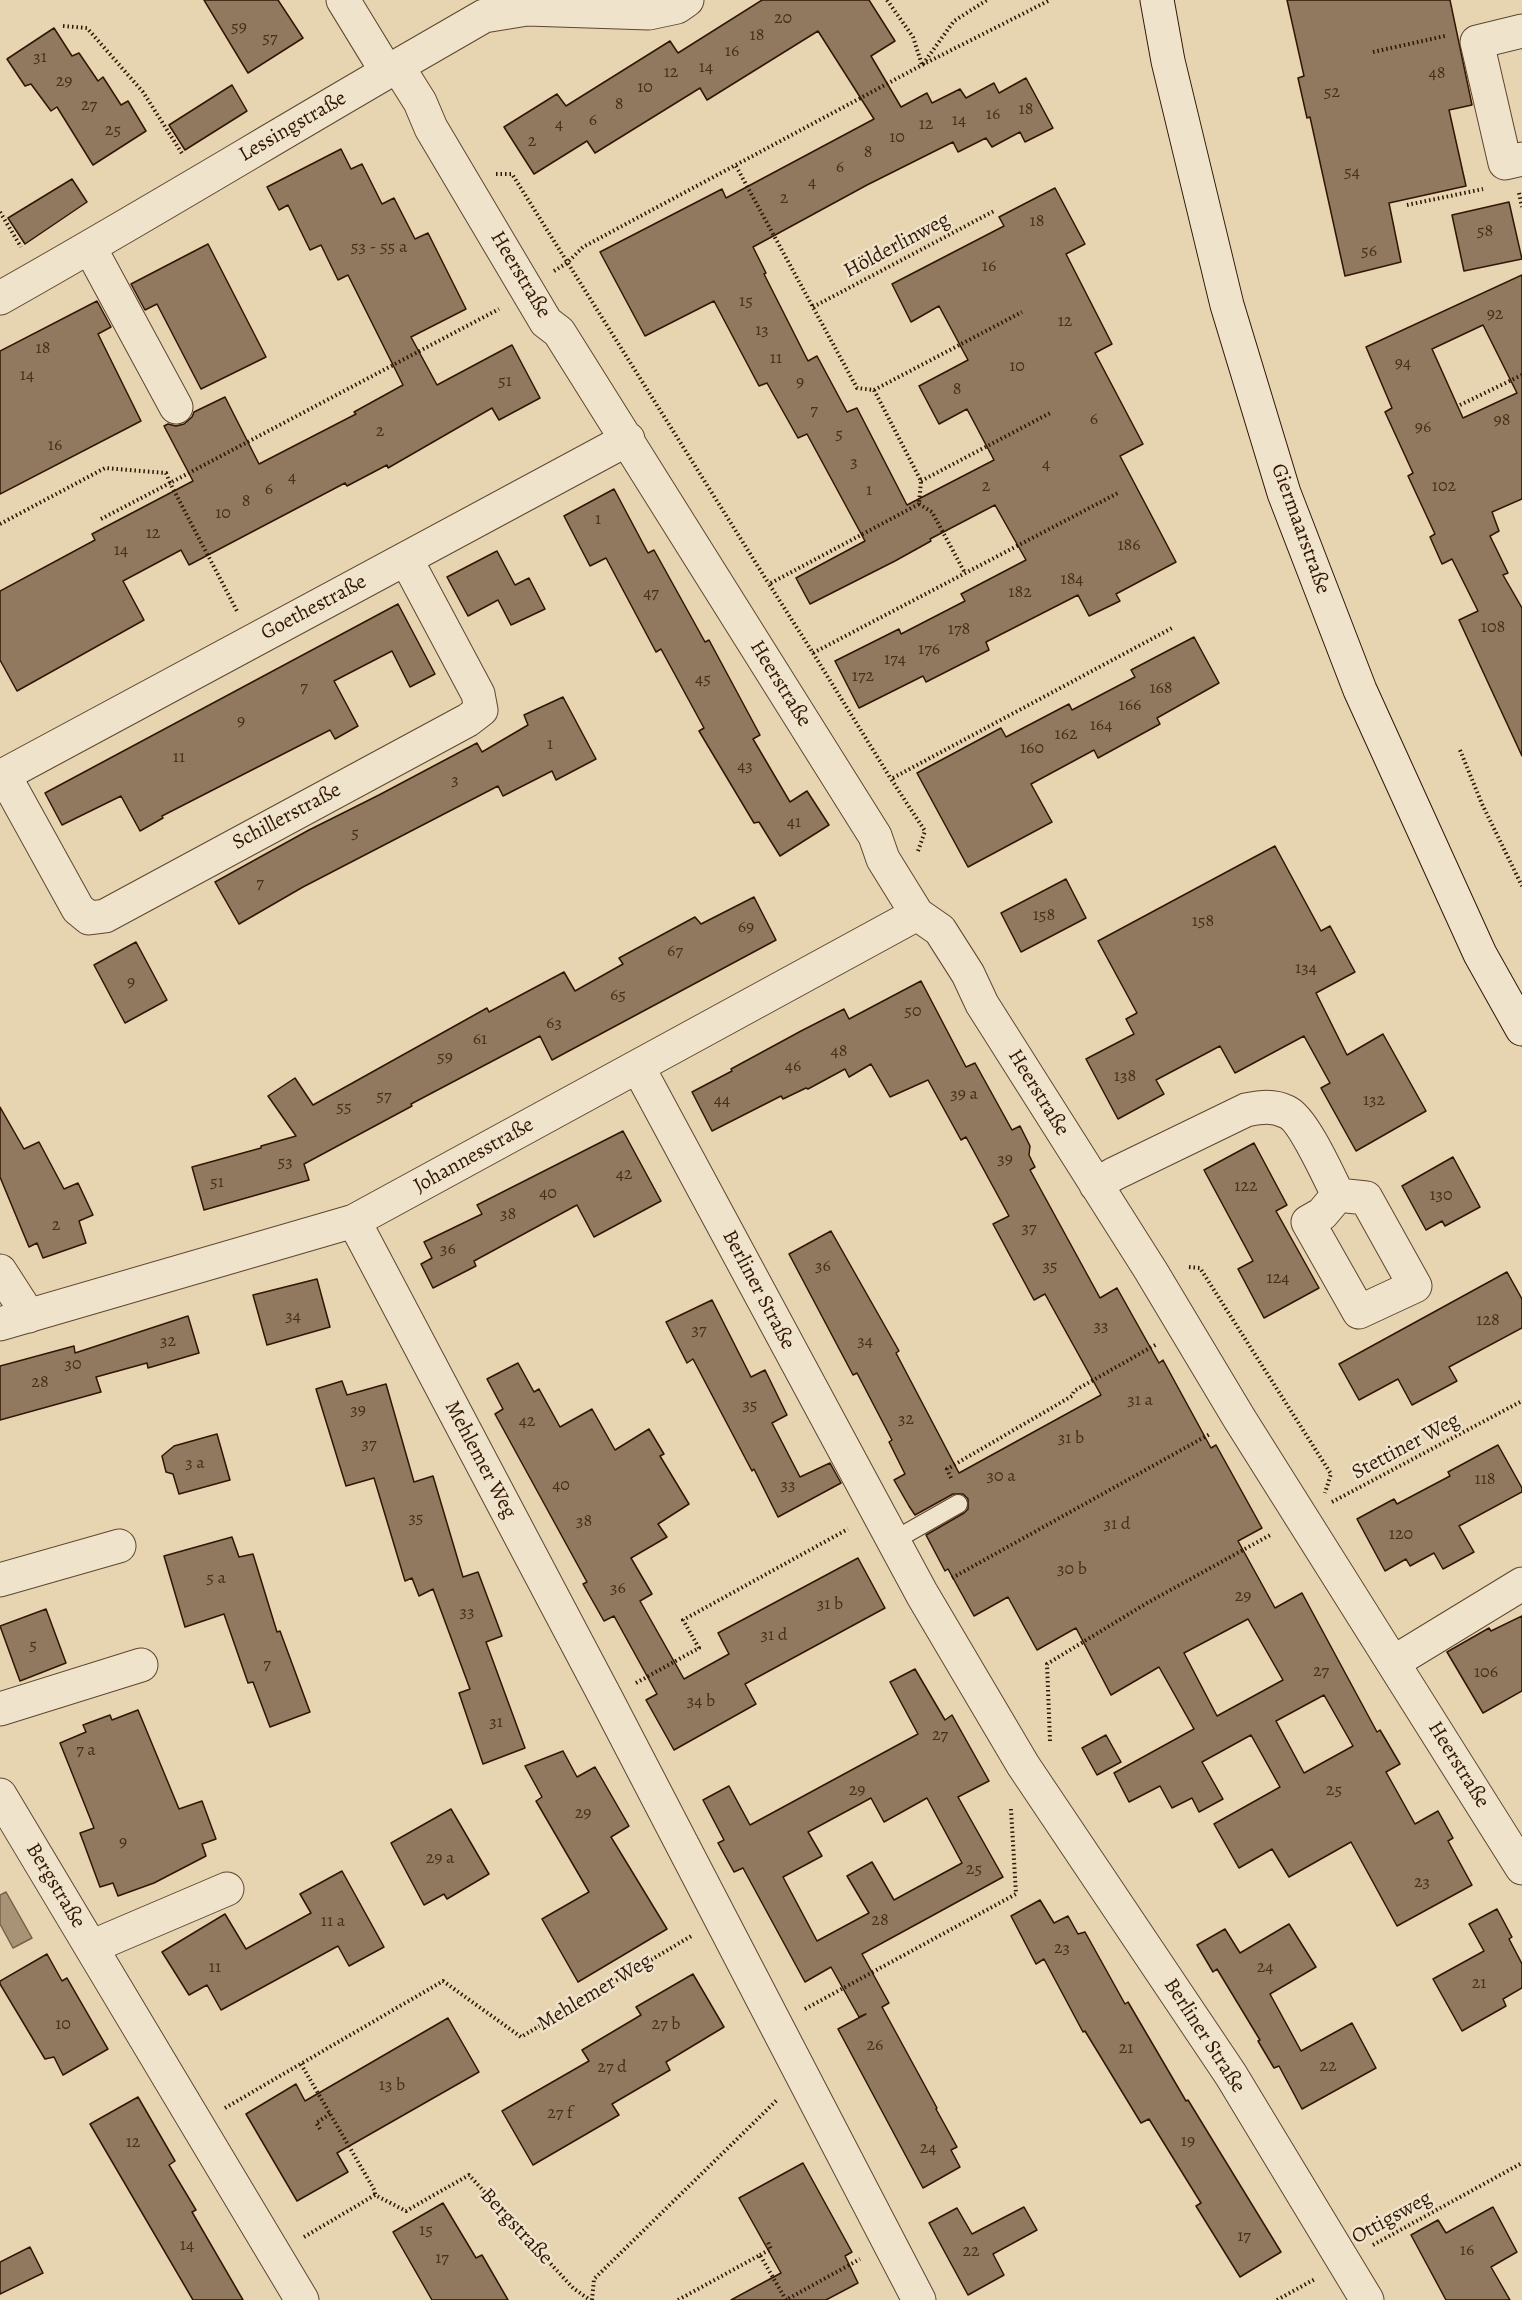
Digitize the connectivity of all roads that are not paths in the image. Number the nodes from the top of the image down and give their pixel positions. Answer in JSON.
{"nodes":[{"id":1,"x":343,"y":0,"type":"edge"},
{"id":2,"x":687,"y":0,"type":"edge"},
{"id":3,"x":1157,"y":0,"type":"edge"},
{"id":4,"x":1522,"y":31,"type":"edge"},
{"id":5,"x":392,"y":69,"type":"junction"},
{"id":6,"x":1522,"y":159,"type":"edge"},
{"id":7,"x":90,"y":248,"type":"junction"},
{"id":8,"x":0,"y":298,"type":"edge"},
{"id":9,"x":176,"y":407,"type":"dead end"},
{"id":10,"x":628,"y":439,"type":"junction"},
{"id":11,"x":406,"y":559,"type":"junction"},
{"id":12,"x":2,"y":776,"type":"edge"},
{"id":13,"x":917,"y":914,"type":"junction"},
{"id":14,"x":1522,"y":1029,"type":"edge"},
{"id":15,"x":638,"y":1067,"type":"junction"},
{"id":16,"x":1096,"y":1185,"type":"junction"},
{"id":17,"x":1338,"y":1194,"type":"dead end"},
{"id":18,"x":354,"y":1221,"type":"junction"},
{"id":19,"x":0,"y":1271,"type":"edge"},
{"id":20,"x":14,"y":1320,"type":"edge"},
{"id":21,"x":958,"y":1504,"type":"road end"},
{"id":22,"x":885,"y":1527,"type":"junction"},
{"id":23,"x":119,"y":1546,"type":"dead end"},
{"id":24,"x":0,"y":1580,"type":"edge"},
{"id":25,"x":1522,"y":1584,"type":"edge"},
{"id":26,"x":1394,"y":1662,"type":"junction"},
{"id":27,"x":141,"y":1665,"type":"dead end"},
{"id":28,"x":0,"y":1709,"type":"edge"},
{"id":29,"x":0,"y":1795,"type":"edge"},
{"id":30,"x":1522,"y":1868,"type":"edge"},
{"id":31,"x":227,"y":1889,"type":"dead end"},
{"id":32,"x":91,"y":1947,"type":"junction"},
{"id":33,"x":302,"y":2300,"type":"edge"},
{"id":34,"x":919,"y":2300,"type":"edge"},
{"id":35,"x":1367,"y":2300,"type":"edge"}],
"edges":[{"from":1,"to":5,"type":"street","name":"Heerstraße"},
{"from":2,"to":5,"type":"street","name":"Lessingstraße"},
{"from":3,"to":14,"type":"street","name":"Giermaarstraße"},
{"from":4,"to":6,"type":"street"},
{"from":5,"to":7,"type":"street","name":"Lessingstraße"},
{"from":5,"to":10,"type":"street","name":"Heerstraße"},
{"from":7,"to":8,"type":"street","name":"Lessingstraße"},
{"from":7,"to":9,"type":"street"},
{"from":10,"to":11,"type":"street","name":"Goethestraße"},
{"from":10,"to":13,"type":"street","name":"Heerstraße"},
{"from":11,"to":12,"type":"street","name":"Goethestraße"},
{"from":11,"to":12,"type":"street","name":"Schillerstraße"},
{"from":13,"to":15,"type":"street","name":"Johannesstraße"},
{"from":13,"to":16,"type":"street","name":"Heerstraße"},
{"from":15,"to":18,"type":"street","name":"Johannesstraße"},
{"from":15,"to":22,"type":"street","name":"Berliner Straße"},
{"from":16,"to":17,"type":"street"},
{"from":16,"to":26,"type":"street","name":"Heerstraße"},
{"from":18,"to":20,"type":"street","name":"Johannesstraße"},
{"from":18,"to":34,"type":"street","name":"Mehlemer Weg"},
{"from":19,"to":20,"type":"street"},
{"from":21,"to":22,"type":"lane"},
{"from":22,"to":35,"type":"street","name":"Berliner Straße"},
{"from":23,"to":24,"type":"street"},
{"from":25,"to":26,"type":"street"},
{"from":26,"to":30,"type":"street","name":"Heerstraße"},
{"from":27,"to":28,"type":"street"},
{"from":29,"to":32,"type":"street","name":"Bergstraße"},
{"from":31,"to":32,"type":"street","name":"Bergstraße"},
{"from":32,"to":33,"type":"street","name":"Bergstraße"}]}
